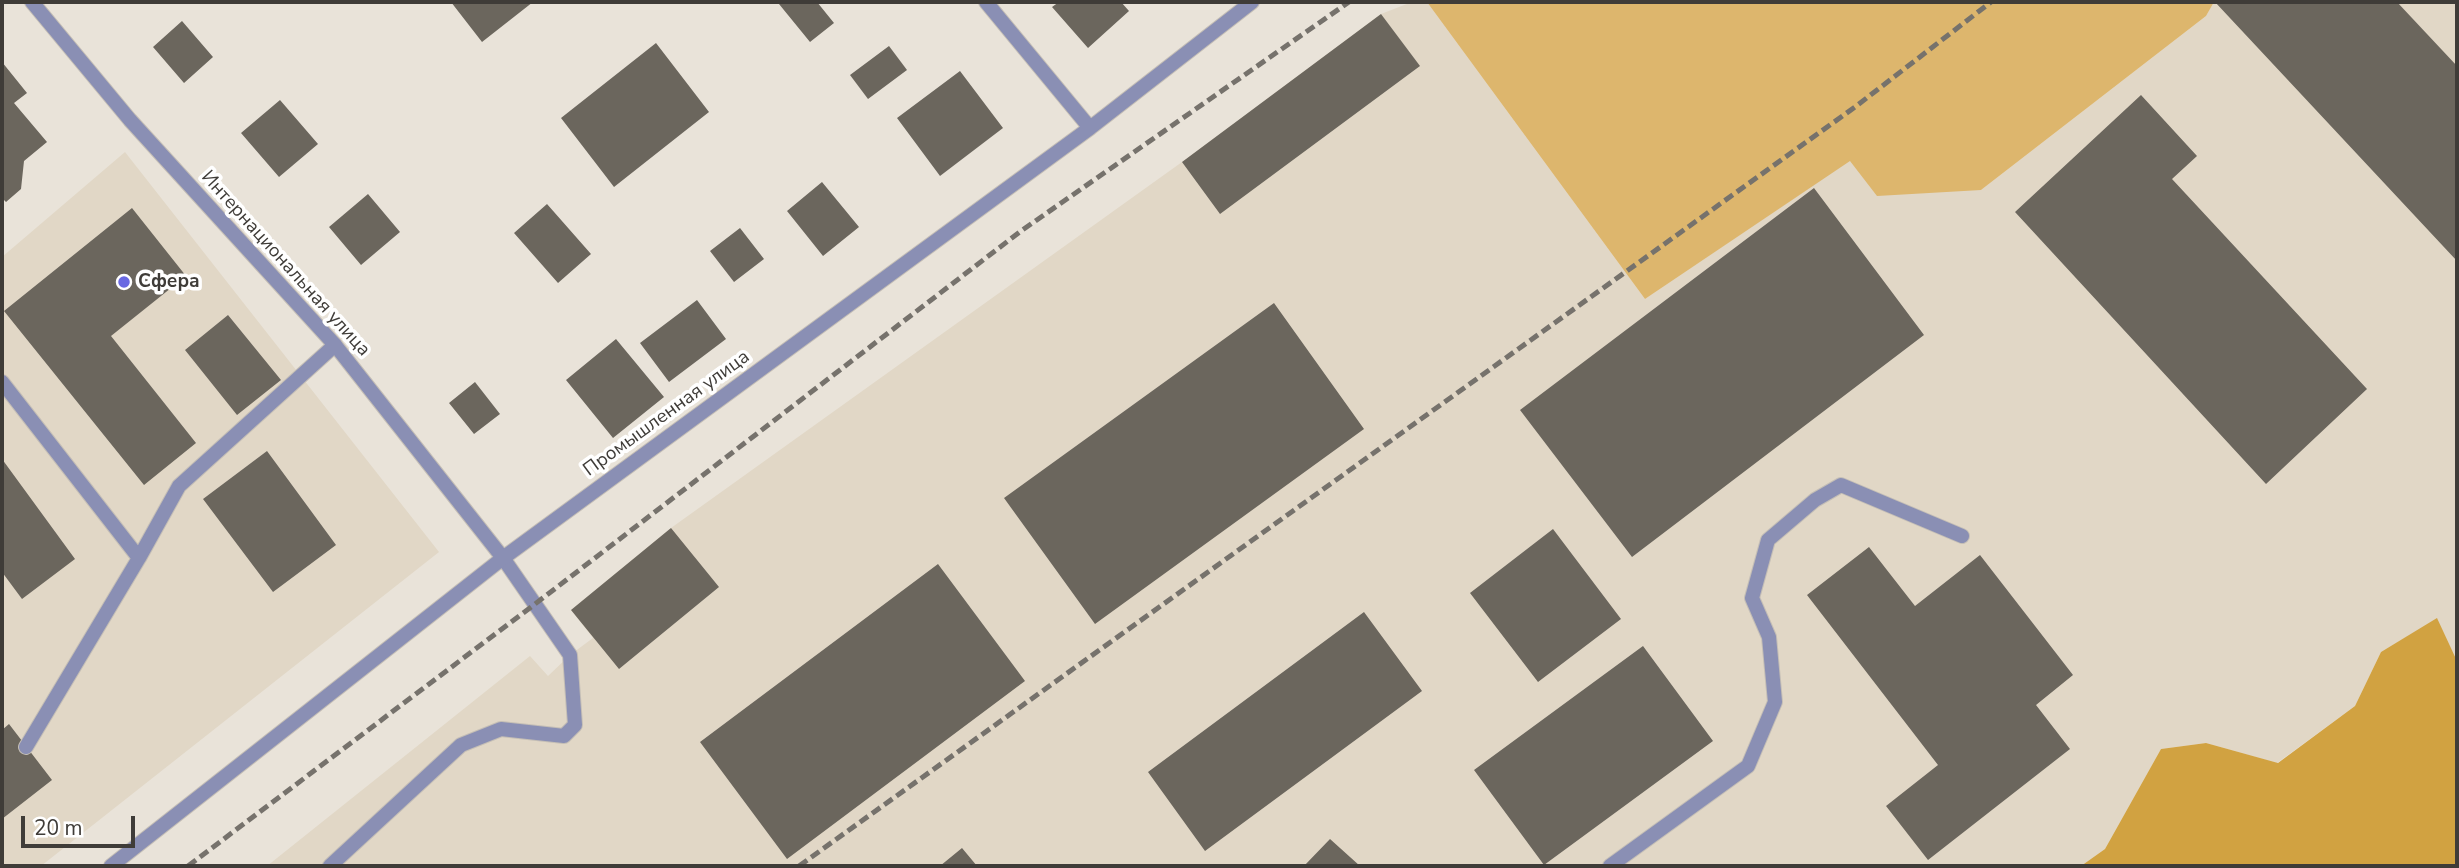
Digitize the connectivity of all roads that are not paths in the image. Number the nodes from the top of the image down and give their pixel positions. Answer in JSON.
{"nodes":[{"id":1,"x":32,"y":2,"type":"edge"},
{"id":2,"x":986,"y":2,"type":"edge"},
{"id":3,"x":1252,"y":2,"type":"edge"},
{"id":4,"x":1090,"y":128,"type":"junction"},
{"id":5,"x":335,"y":345,"type":"junction"},
{"id":6,"x":2,"y":382,"type":"edge"},
{"id":7,"x":1962,"y":536,"type":"dead end"},
{"id":8,"x":139,"y":558,"type":"junction"},
{"id":9,"x":503,"y":558,"type":"junction"},
{"id":10,"x":26,"y":747,"type":"dead end"},
{"id":11,"x":111,"y":866,"type":"edge"},
{"id":12,"x":330,"y":866,"type":"edge"},
{"id":13,"x":1610,"y":866,"type":"edge"}],
"edges":[{"from":1,"to":5,"type":"street","name":"Интернациональная улица"},
{"from":2,"to":4,"type":"street"},
{"from":3,"to":4,"type":"street","name":"Промышленная улица"},
{"from":4,"to":9,"type":"street","name":"Промышленная улица"},
{"from":5,"to":8,"type":"street"},
{"from":5,"to":9,"type":"street","name":"Интернациональная улица"},
{"from":6,"to":8,"type":"street"},
{"from":7,"to":13,"type":"street"},
{"from":8,"to":10,"type":"street"},
{"from":9,"to":11,"type":"street","name":"Промышленная улица"},
{"from":9,"to":12,"type":"street","name":"Интернациональная улица"}]}
